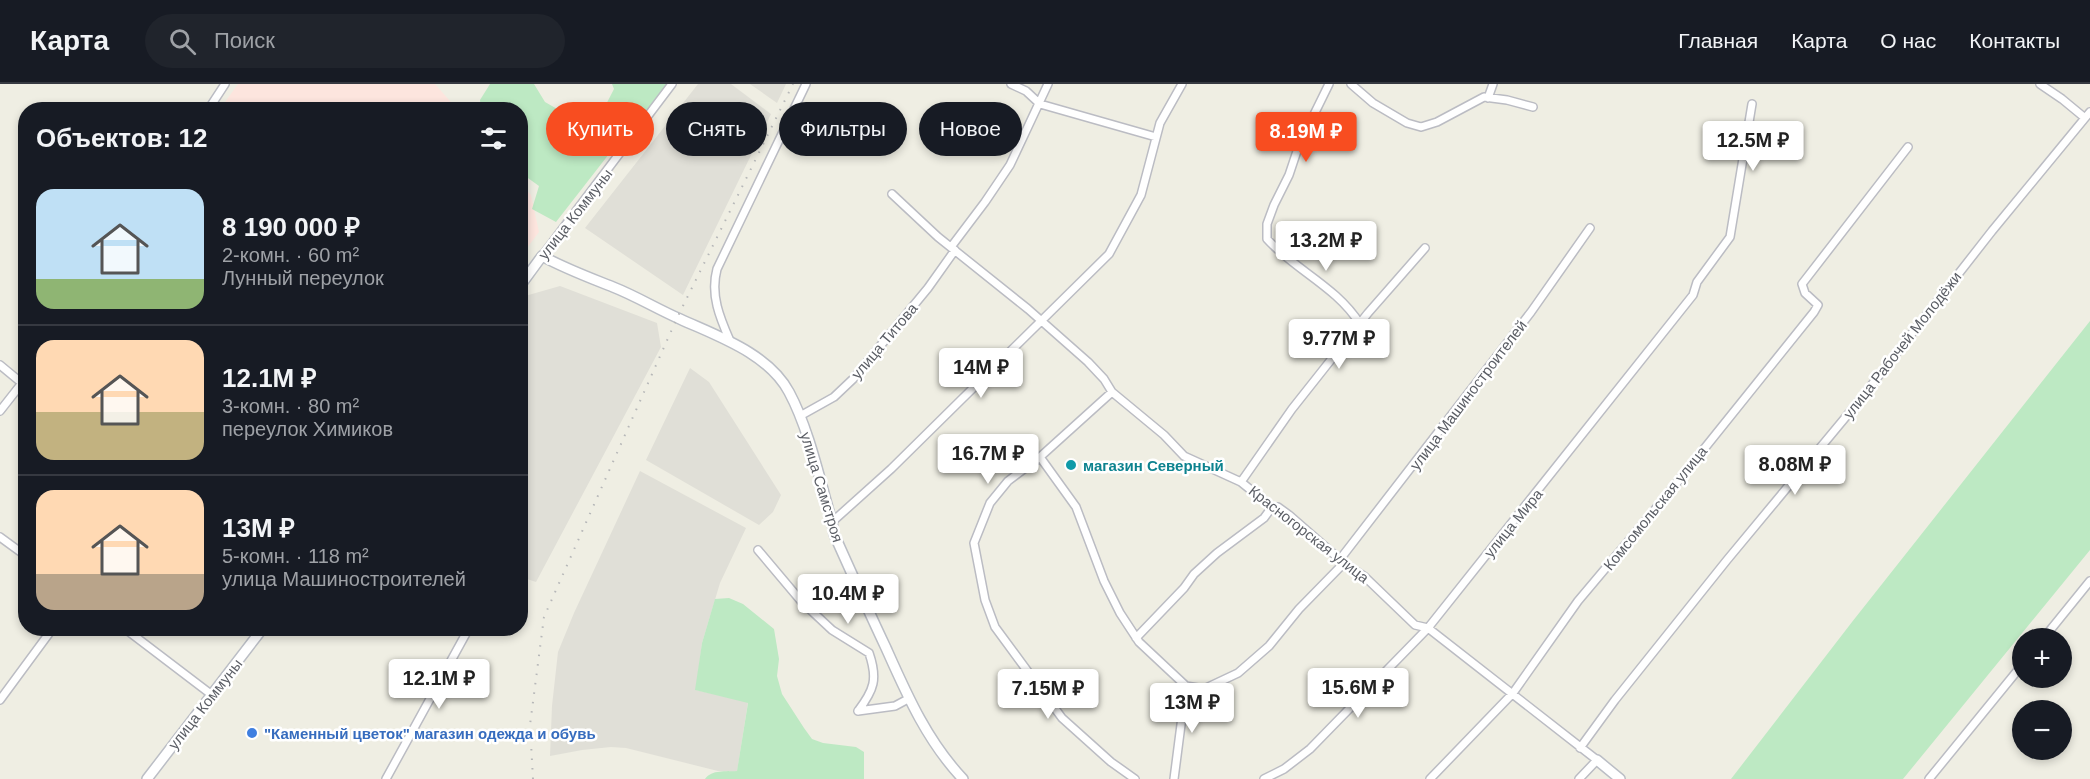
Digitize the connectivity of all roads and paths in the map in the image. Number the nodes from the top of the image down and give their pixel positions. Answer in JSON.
{"nodes":[{"id":1,"x":225,"y":84,"type":"edge"},
{"id":2,"x":672,"y":84,"type":"edge"},
{"id":3,"x":806,"y":84,"type":"edge"},
{"id":4,"x":1011,"y":84,"type":"edge"},
{"id":5,"x":1048,"y":84,"type":"edge"},
{"id":6,"x":1182,"y":84,"type":"edge"},
{"id":7,"x":1329,"y":84,"type":"edge"},
{"id":8,"x":1351,"y":84,"type":"edge"},
{"id":9,"x":1493,"y":84,"type":"edge"},
{"id":10,"x":2040,"y":84,"type":"edge"},
{"id":11,"x":1488,"y":98,"type":"junction"},
{"id":12,"x":213,"y":102,"type":"edge"},
{"id":13,"x":1040,"y":104,"type":"junction"},
{"id":14,"x":1752,"y":104,"type":"dead end"},
{"id":15,"x":1533,"y":107,"type":"dead end"},
{"id":16,"x":2090,"y":112,"type":"edge"},
{"id":17,"x":2085,"y":118,"type":"junction"},
{"id":18,"x":1156,"y":137,"type":"junction"},
{"id":19,"x":1908,"y":147,"type":"dead end"},
{"id":20,"x":892,"y":194,"type":"dead end"},
{"id":21,"x":1590,"y":228,"type":"dead end"},
{"id":22,"x":1425,"y":248,"type":"dead end"},
{"id":23,"x":953,"y":249,"type":"junction"},
{"id":24,"x":542,"y":256,"type":"junction"},
{"id":25,"x":528,"y":275,"type":"edge"},
{"id":26,"x":1042,"y":322,"type":"junction"},
{"id":27,"x":1360,"y":324,"type":"junction"},
{"id":28,"x":731,"y":344,"type":"junction"},
{"id":29,"x":0,"y":365,"type":"edge"},
{"id":30,"x":18,"y":379,"type":"edge"},
{"id":31,"x":18,"y":391,"type":"edge"},
{"id":32,"x":1112,"y":392,"type":"junction"},
{"id":33,"x":0,"y":411,"type":"edge"},
{"id":34,"x":800,"y":416,"type":"junction"},
{"id":35,"x":1040,"y":457,"type":"junction"},
{"id":36,"x":1241,"y":482,"type":"junction"},
{"id":37,"x":1272,"y":507,"type":"junction"},
{"id":38,"x":832,"y":522,"type":"junction"},
{"id":39,"x":0,"y":537,"type":"edge"},
{"id":40,"x":18,"y":550,"type":"edge"},
{"id":41,"x":758,"y":550,"type":"dead end"},
{"id":42,"x":1343,"y":561,"type":"junction"},
{"id":43,"x":2090,"y":581,"type":"edge"},
{"id":44,"x":1428,"y":628,"type":"junction"},
{"id":45,"x":2052,"y":628,"type":"edge"},
{"id":46,"x":47,"y":636,"type":"edge"},
{"id":47,"x":135,"y":636,"type":"edge"},
{"id":48,"x":257,"y":636,"type":"edge"},
{"id":49,"x":466,"y":636,"type":"edge"},
{"id":50,"x":1136,"y":638,"type":"junction"},
{"id":51,"x":2012,"y":677,"type":"edge"},
{"id":52,"x":1186,"y":686,"type":"junction"},
{"id":53,"x":1513,"y":693,"type":"junction"},
{"id":54,"x":212,"y":695,"type":"junction"},
{"id":55,"x":908,"y":699,"type":"junction"},
{"id":56,"x":0,"y":700,"type":"edge"},
{"id":57,"x":1580,"y":748,"type":"junction"},
{"id":58,"x":1597,"y":760,"type":"junction"},
{"id":59,"x":147,"y":779,"type":"edge"},
{"id":60,"x":386,"y":779,"type":"edge"},
{"id":61,"x":963,"y":779,"type":"edge"},
{"id":62,"x":1136,"y":779,"type":"edge"},
{"id":63,"x":1174,"y":779,"type":"edge"},
{"id":64,"x":1264,"y":779,"type":"edge"},
{"id":65,"x":1430,"y":779,"type":"edge"},
{"id":66,"x":1579,"y":779,"type":"edge"},
{"id":67,"x":1620,"y":779,"type":"edge"},
{"id":68,"x":1929,"y":779,"type":"edge"}],
"edges":[{"from":1,"to":12,"type":"street"},
{"from":2,"to":24,"type":"street","name":"улица Коммуны"},
{"from":3,"to":28,"type":"street"},
{"from":4,"to":13,"type":"street"},
{"from":5,"to":13,"type":"street","name":"улица Титова"},
{"from":6,"to":18,"type":"street"},
{"from":7,"to":27,"type":"street"},
{"from":8,"to":11,"type":"street"},
{"from":9,"to":11,"type":"street"},
{"from":10,"to":17,"type":"street"},
{"from":11,"to":15,"type":"street"},
{"from":13,"to":18,"type":"street"},
{"from":13,"to":23,"type":"street","name":"улица Титова"},
{"from":14,"to":44,"type":"street","name":"улица Мира"},
{"from":16,"to":17,"type":"street","name":"улица Рабочей Молодёжи"},
{"from":17,"to":57,"type":"street","name":"улица Рабочей Молодёжи"},
{"from":18,"to":26,"type":"street"},
{"from":19,"to":53,"type":"street","name":"Комсомольская улица"},
{"from":20,"to":23,"type":"street","name":"Красногорская улица"},
{"from":21,"to":42,"type":"street","name":"улица Машиностроителей"},
{"from":22,"to":27,"type":"street"},
{"from":23,"to":26,"type":"street","name":"Красногорская улица"},
{"from":23,"to":34,"type":"street","name":"улица Титова"},
{"from":24,"to":25,"type":"street","name":"улица Коммуны"},
{"from":24,"to":28,"type":"street","name":"улица Самстроя"},
{"from":26,"to":32,"type":"street","name":"Красногорская улица"},
{"from":26,"to":38,"type":"street"},
{"from":27,"to":36,"type":"street"},
{"from":28,"to":34,"type":"street","name":"улица Самстроя"},
{"from":29,"to":30,"type":"street"},
{"from":31,"to":33,"type":"street"},
{"from":32,"to":35,"type":"street"},
{"from":32,"to":36,"type":"street","name":"Красногорская улица"},
{"from":34,"to":38,"type":"street","name":"улица Самстроя"},
{"from":35,"to":50,"type":"street"},
{"from":35,"to":62,"type":"street"},
{"from":36,"to":37,"type":"street","name":"Красногорская улица"},
{"from":37,"to":42,"type":"street","name":"Красногорская улица"},
{"from":37,"to":50,"type":"street"},
{"from":38,"to":55,"type":"street","name":"улица Самстроя"},
{"from":39,"to":40,"type":"street"},
{"from":41,"to":55,"type":"street"},
{"from":42,"to":44,"type":"street","name":"Красногорская улица"},
{"from":42,"to":52,"type":"street","name":"улица Машиностроителей"},
{"from":43,"to":45,"type":"street"},
{"from":44,"to":53,"type":"street","name":"Красногорская улица"},
{"from":44,"to":64,"type":"street","name":"улица Мира"},
{"from":46,"to":56,"type":"street"},
{"from":47,"to":54,"type":"street"},
{"from":48,"to":54,"type":"street","name":"улица Коммуны"},
{"from":49,"to":60,"type":"street"},
{"from":50,"to":52,"type":"street"},
{"from":51,"to":68,"type":"street"},
{"from":52,"to":63,"type":"street"},
{"from":53,"to":57,"type":"street","name":"Красногорская улица"},
{"from":53,"to":65,"type":"street","name":"Комсомольская улица"},
{"from":54,"to":59,"type":"street","name":"улица Коммуны"},
{"from":55,"to":61,"type":"street","name":"улица Самстроя"},
{"from":57,"to":58,"type":"street","name":"Красногорская улица"},
{"from":58,"to":66,"type":"street"},
{"from":58,"to":67,"type":"street","name":"Красногорская улица"}]}
